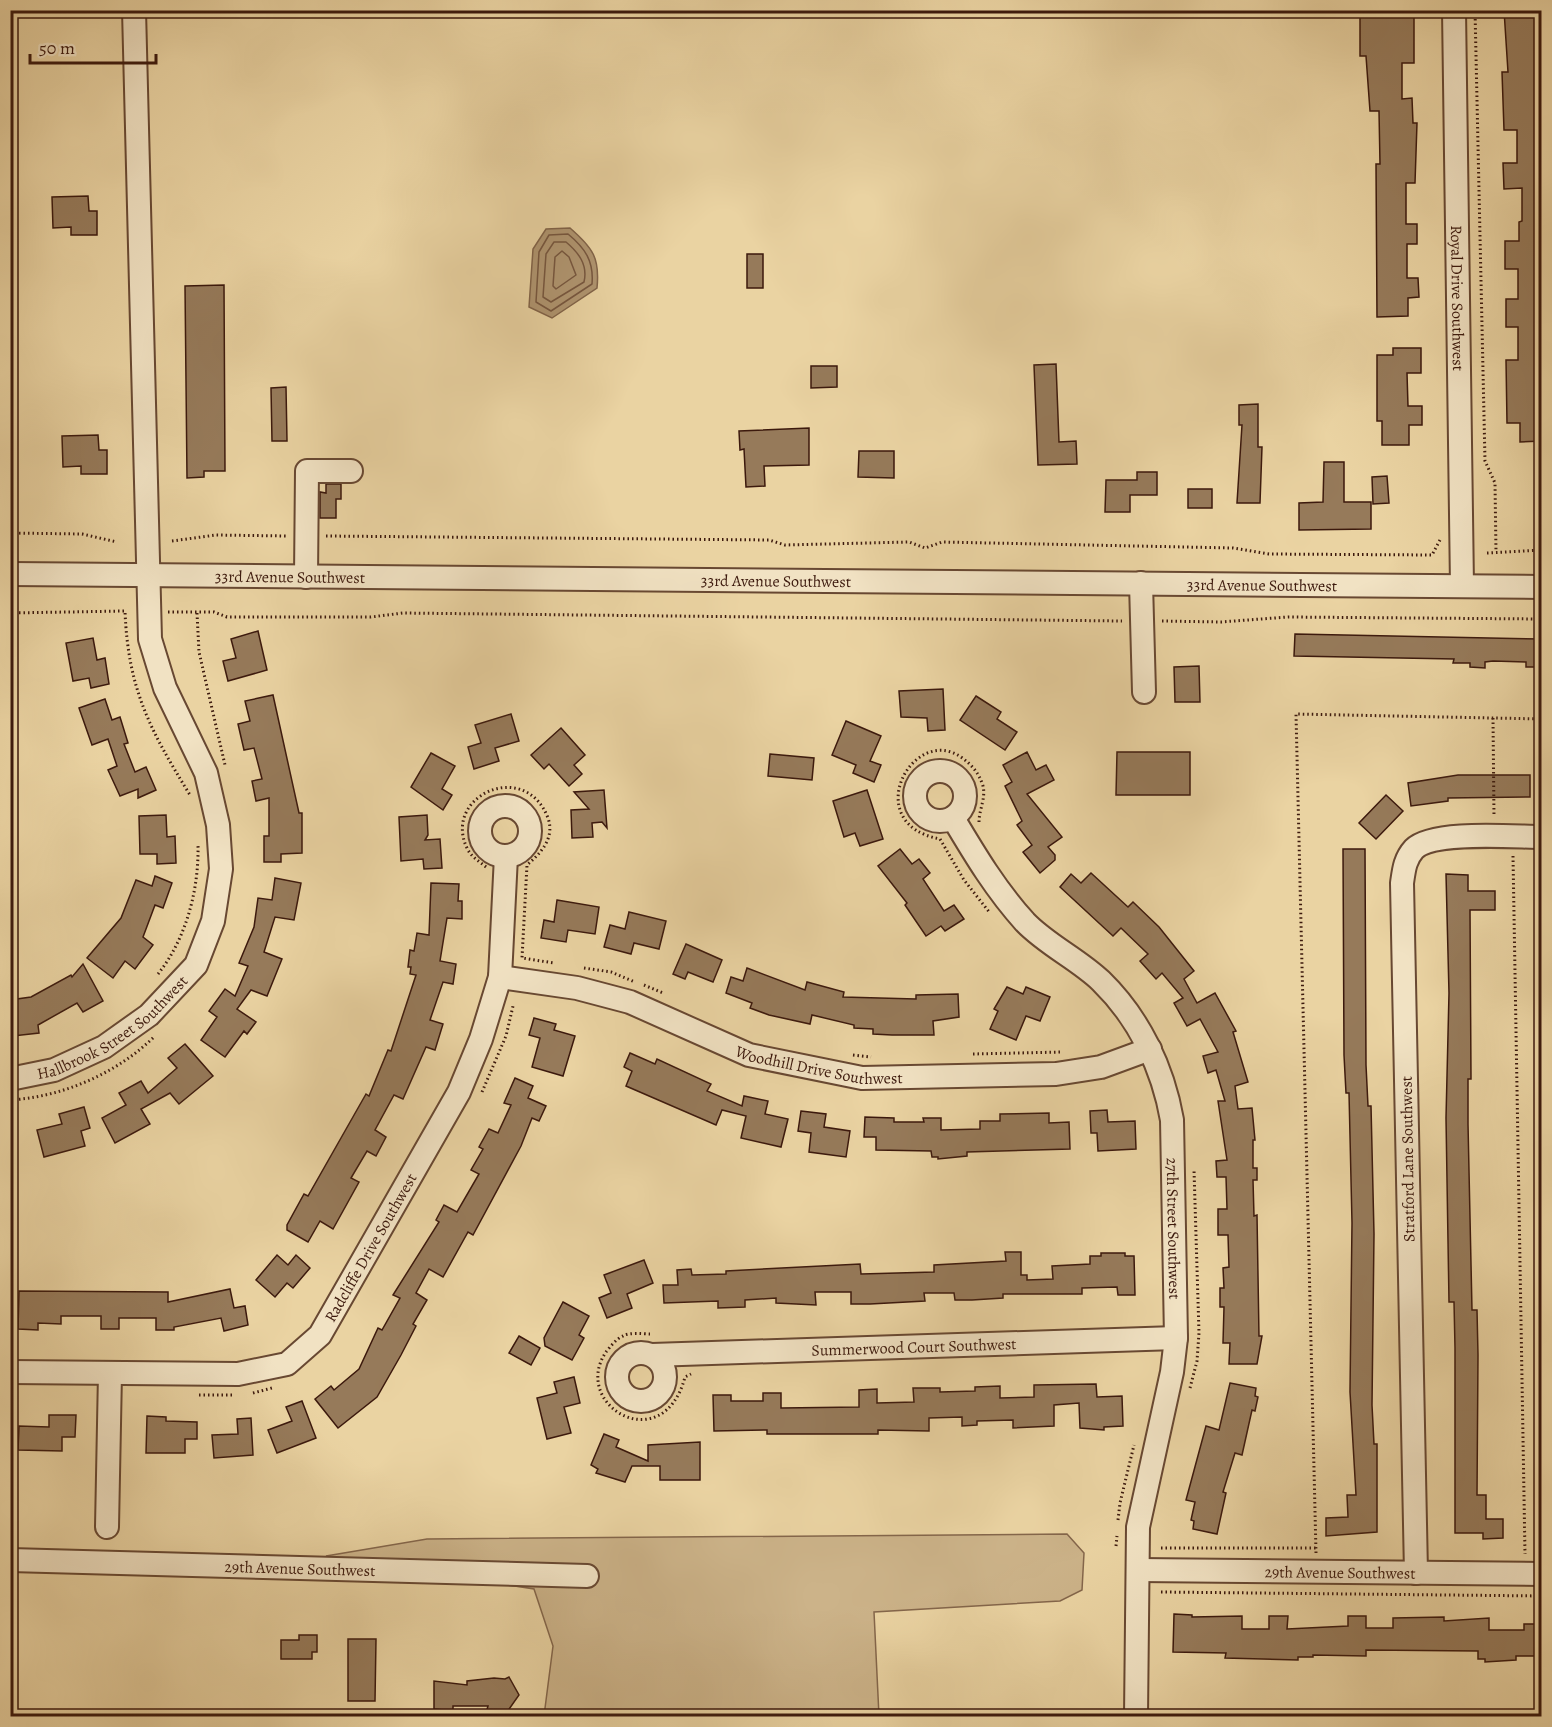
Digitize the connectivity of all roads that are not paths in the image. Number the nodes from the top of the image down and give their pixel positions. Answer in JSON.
{"nodes":[{"id":1,"x":134,"y":10,"type":"edge"},
{"id":2,"x":1454,"y":10,"type":"edge"},
{"id":3,"x":351,"y":471,"type":"dead end"},
{"id":4,"x":10,"y":574,"type":"edge"},
{"id":5,"x":149,"y":576,"type":"junction"},
{"id":6,"x":306,"y":577,"type":"junction"},
{"id":7,"x":1141,"y":583,"type":"junction"},
{"id":8,"x":1462,"y":586,"type":"junction"},
{"id":9,"x":1542,"y":587,"type":"edge"},
{"id":10,"x":1144,"y":692,"type":"dead end"},
{"id":11,"x":953,"y":818,"type":"dead end"},
{"id":12,"x":1542,"y":837,"type":"edge"},
{"id":13,"x":506,"y":856,"type":"dead end"},
{"id":14,"x":500,"y":976,"type":"junction"},
{"id":15,"x":1149,"y":1049,"type":"junction"},
{"id":16,"x":10,"y":1079,"type":"edge"},
{"id":17,"x":1176,"y":1338,"type":"junction"},
{"id":18,"x":656,"y":1345,"type":"road end"},
{"id":19,"x":10,"y":1372,"type":"edge"},
{"id":20,"x":110,"y":1373,"type":"junction"},
{"id":21,"x":106,"y":1527,"type":"dead end"},
{"id":22,"x":10,"y":1560,"type":"edge"},
{"id":23,"x":1138,"y":1570,"type":"junction"},
{"id":24,"x":1416,"y":1574,"type":"junction"},
{"id":25,"x":1533,"y":1574,"type":"edge"},
{"id":26,"x":587,"y":1576,"type":"dead end"},
{"id":27,"x":1136,"y":1716,"type":"edge"}],
"edges":[{"from":1,"to":5,"type":"street","name":"Hallbrook Street Southwest"},
{"from":2,"to":8,"type":"street","name":"Royal Drive Southwest"},
{"from":3,"to":6,"type":"street"},
{"from":4,"to":5,"type":"street","name":"33rd Avenue Southwest"},
{"from":5,"to":6,"type":"street","name":"33rd Avenue Southwest"},
{"from":5,"to":16,"type":"street","name":"Hallbrook Street Southwest"},
{"from":6,"to":7,"type":"street","name":"33rd Avenue Southwest"},
{"from":7,"to":8,"type":"street","name":"33rd Avenue Southwest"},
{"from":7,"to":10,"type":"street"},
{"from":8,"to":9,"type":"street","name":"33rd Avenue Southwest"},
{"from":11,"to":15,"type":"street","name":"27th Street Southwest"},
{"from":12,"to":24,"type":"street","name":"Stratford Lane Southwest"},
{"from":13,"to":14,"type":"street","name":"Radcliffe Drive Southwest"},
{"from":14,"to":15,"type":"street","name":"Woodhill Drive Southwest"},
{"from":14,"to":20,"type":"street","name":"Radcliffe Drive Southwest"},
{"from":15,"to":17,"type":"street","name":"27th Street Southwest"},
{"from":17,"to":18,"type":"street","name":"Summerwood Court Southwest"},
{"from":17,"to":23,"type":"street","name":"27th Street Southwest"},
{"from":19,"to":20,"type":"street","name":"Radcliffe Drive Southwest"},
{"from":20,"to":21,"type":"street"},
{"from":22,"to":26,"type":"street","name":"29th Avenue Southwest"},
{"from":23,"to":24,"type":"street","name":"29th Avenue Southwest"},
{"from":23,"to":27,"type":"street","name":"27th Street Southwest"},
{"from":24,"to":25,"type":"street","name":"29th Avenue Southwest"}]}
